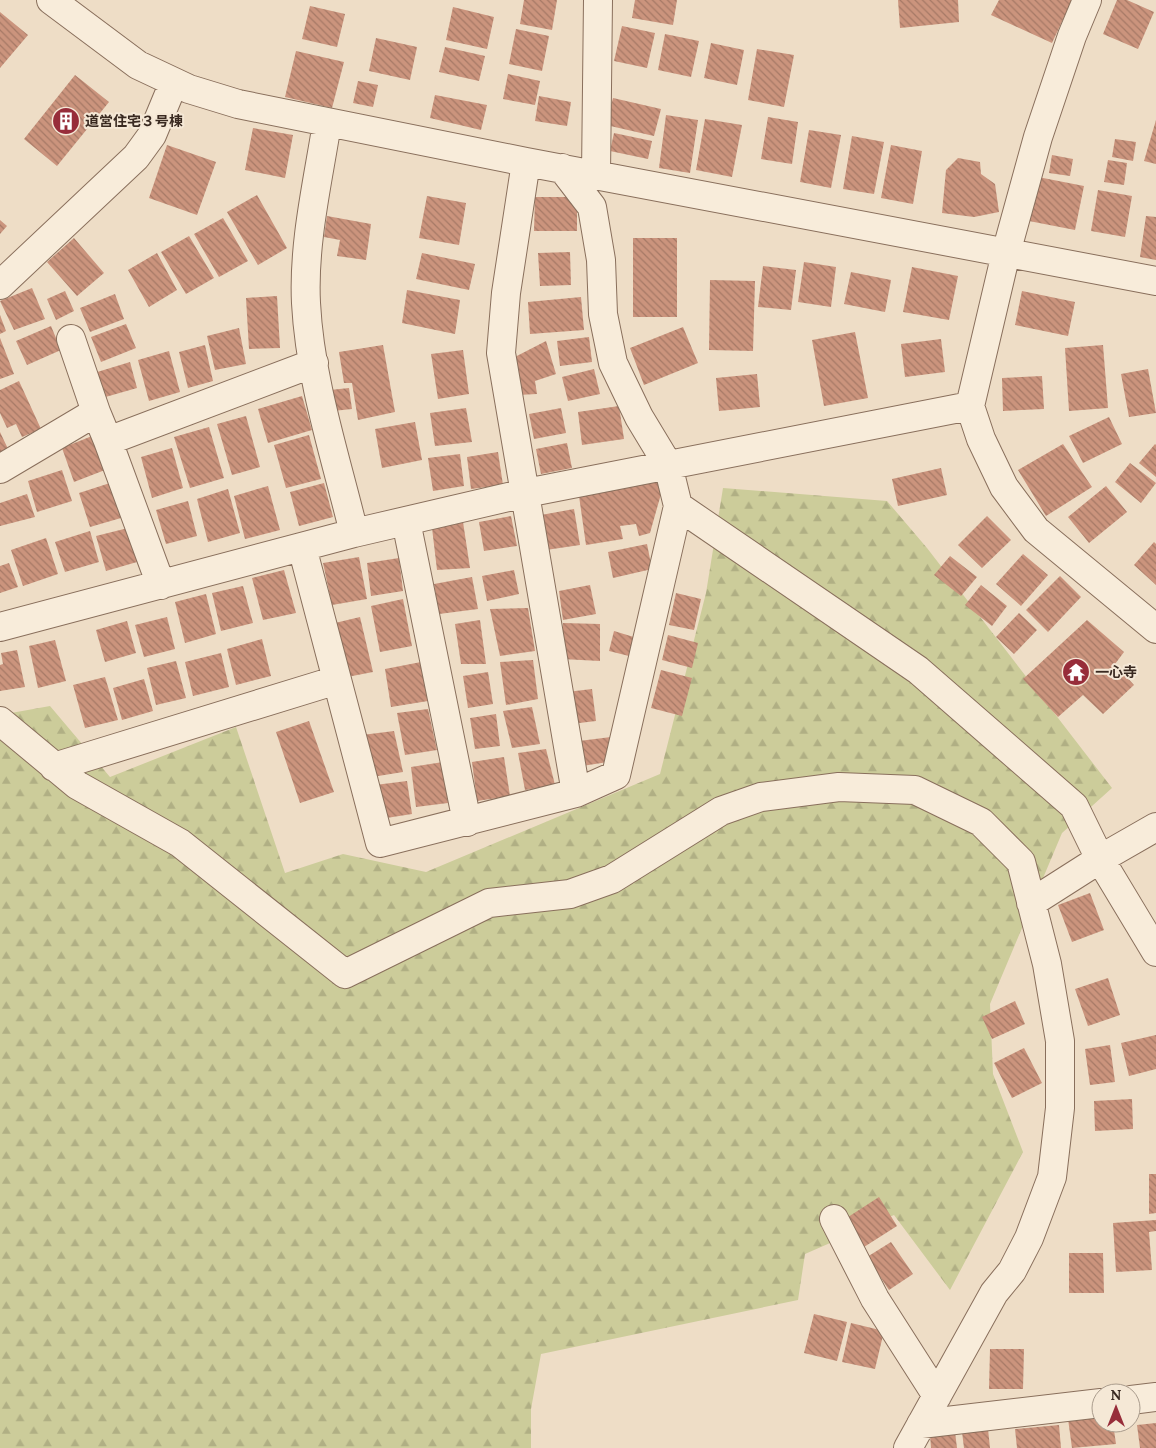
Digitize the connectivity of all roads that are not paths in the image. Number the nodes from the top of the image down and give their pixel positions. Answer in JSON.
{"nodes":[{"id":1,"x":51,"y":0,"type":"edge"},
{"id":2,"x":598,"y":0,"type":"edge"},
{"id":3,"x":1087,"y":0,"type":"edge"},
{"id":4,"x":174,"y":82,"type":"junction"},
{"id":5,"x":327,"y":122,"type":"junction"},
{"id":6,"x":526,"y":162,"type":"junction"},
{"id":7,"x":562,"y":168,"type":"junction"},
{"id":8,"x":596,"y":174,"type":"junction"},
{"id":9,"x":1006,"y":253,"type":"junction"},
{"id":10,"x":1156,"y":281,"type":"edge"},
{"id":11,"x":0,"y":285,"type":"edge"},
{"id":12,"x":71,"y":339,"type":"dead end"},
{"id":13,"x":314,"y":363,"type":"junction"},
{"id":14,"x":970,"y":406,"type":"junction"},
{"id":15,"x":96,"y":412,"type":"junction"},
{"id":16,"x":108,"y":441,"type":"junction"},
{"id":17,"x":668,"y":465,"type":"junction"},
{"id":18,"x":0,"y":469,"type":"edge"},
{"id":19,"x":526,"y":494,"type":"junction"},
{"id":20,"x":678,"y":506,"type":"junction"},
{"id":21,"x":406,"y":521,"type":"junction"},
{"id":22,"x":354,"y":533,"type":"junction"},
{"id":23,"x":302,"y":547,"type":"junction"},
{"id":24,"x":161,"y":585,"type":"junction"},
{"id":25,"x":0,"y":628,"type":"edge"},
{"id":26,"x":1156,"y":629,"type":"edge"},
{"id":27,"x":337,"y":680,"type":"junction"},
{"id":28,"x":0,"y":721,"type":"edge"},
{"id":29,"x":54,"y":766,"type":"junction"},
{"id":30,"x":576,"y":794,"type":"junction"},
{"id":31,"x":466,"y":822,"type":"junction"},
{"id":32,"x":1156,"y":827,"type":"edge"},
{"id":33,"x":1100,"y":858,"type":"junction"},
{"id":34,"x":1031,"y":903,"type":"junction"},
{"id":35,"x":1156,"y":952,"type":"edge"},
{"id":36,"x":834,"y":1219,"type":"dead end"},
{"id":37,"x":937,"y":1396,"type":"junction"},
{"id":38,"x":1156,"y":1397,"type":"edge"},
{"id":39,"x":1141,"y":1399,"type":"edge"},
{"id":40,"x":1091,"y":1404,"type":"edge"},
{"id":41,"x":921,"y":1424,"type":"junction"},
{"id":42,"x":908,"y":1448,"type":"edge"}],
"edges":[{"from":1,"to":4,"type":"street"},
{"from":2,"to":8,"type":"street"},
{"from":3,"to":9,"type":"street"},
{"from":4,"to":5,"type":"street"},
{"from":4,"to":11,"type":"street"},
{"from":5,"to":6,"type":"street"},
{"from":5,"to":13,"type":"street"},
{"from":6,"to":7,"type":"street"},
{"from":6,"to":19,"type":"street"},
{"from":7,"to":8,"type":"street"},
{"from":7,"to":17,"type":"street"},
{"from":8,"to":9,"type":"street"},
{"from":9,"to":10,"type":"street"},
{"from":9,"to":14,"type":"street"},
{"from":12,"to":15,"type":"street"},
{"from":13,"to":16,"type":"street"},
{"from":13,"to":22,"type":"street"},
{"from":14,"to":17,"type":"street"},
{"from":14,"to":26,"type":"street"},
{"from":15,"to":16,"type":"street"},
{"from":15,"to":18,"type":"street"},
{"from":16,"to":24,"type":"street"},
{"from":17,"to":19,"type":"street"},
{"from":17,"to":20,"type":"street"},
{"from":19,"to":21,"type":"street"},
{"from":19,"to":30,"type":"street"},
{"from":20,"to":30,"type":"street"},
{"from":20,"to":33,"type":"street"},
{"from":21,"to":22,"type":"street"},
{"from":21,"to":31,"type":"street"},
{"from":22,"to":23,"type":"street"},
{"from":23,"to":24,"type":"street"},
{"from":23,"to":27,"type":"street"},
{"from":24,"to":25,"type":"street"},
{"from":27,"to":29,"type":"street"},
{"from":27,"to":31,"type":"street"},
{"from":28,"to":29,"type":"street"},
{"from":29,"to":34,"type":"street"},
{"from":30,"to":31,"type":"street"},
{"from":32,"to":33,"type":"street"},
{"from":33,"to":34,"type":"street"},
{"from":33,"to":35,"type":"street"},
{"from":34,"to":37,"type":"street"},
{"from":36,"to":37,"type":"street"},
{"from":37,"to":41,"type":"street"},
{"from":38,"to":39,"type":"street"},
{"from":40,"to":41,"type":"street"},
{"from":41,"to":42,"type":"street"}]}
